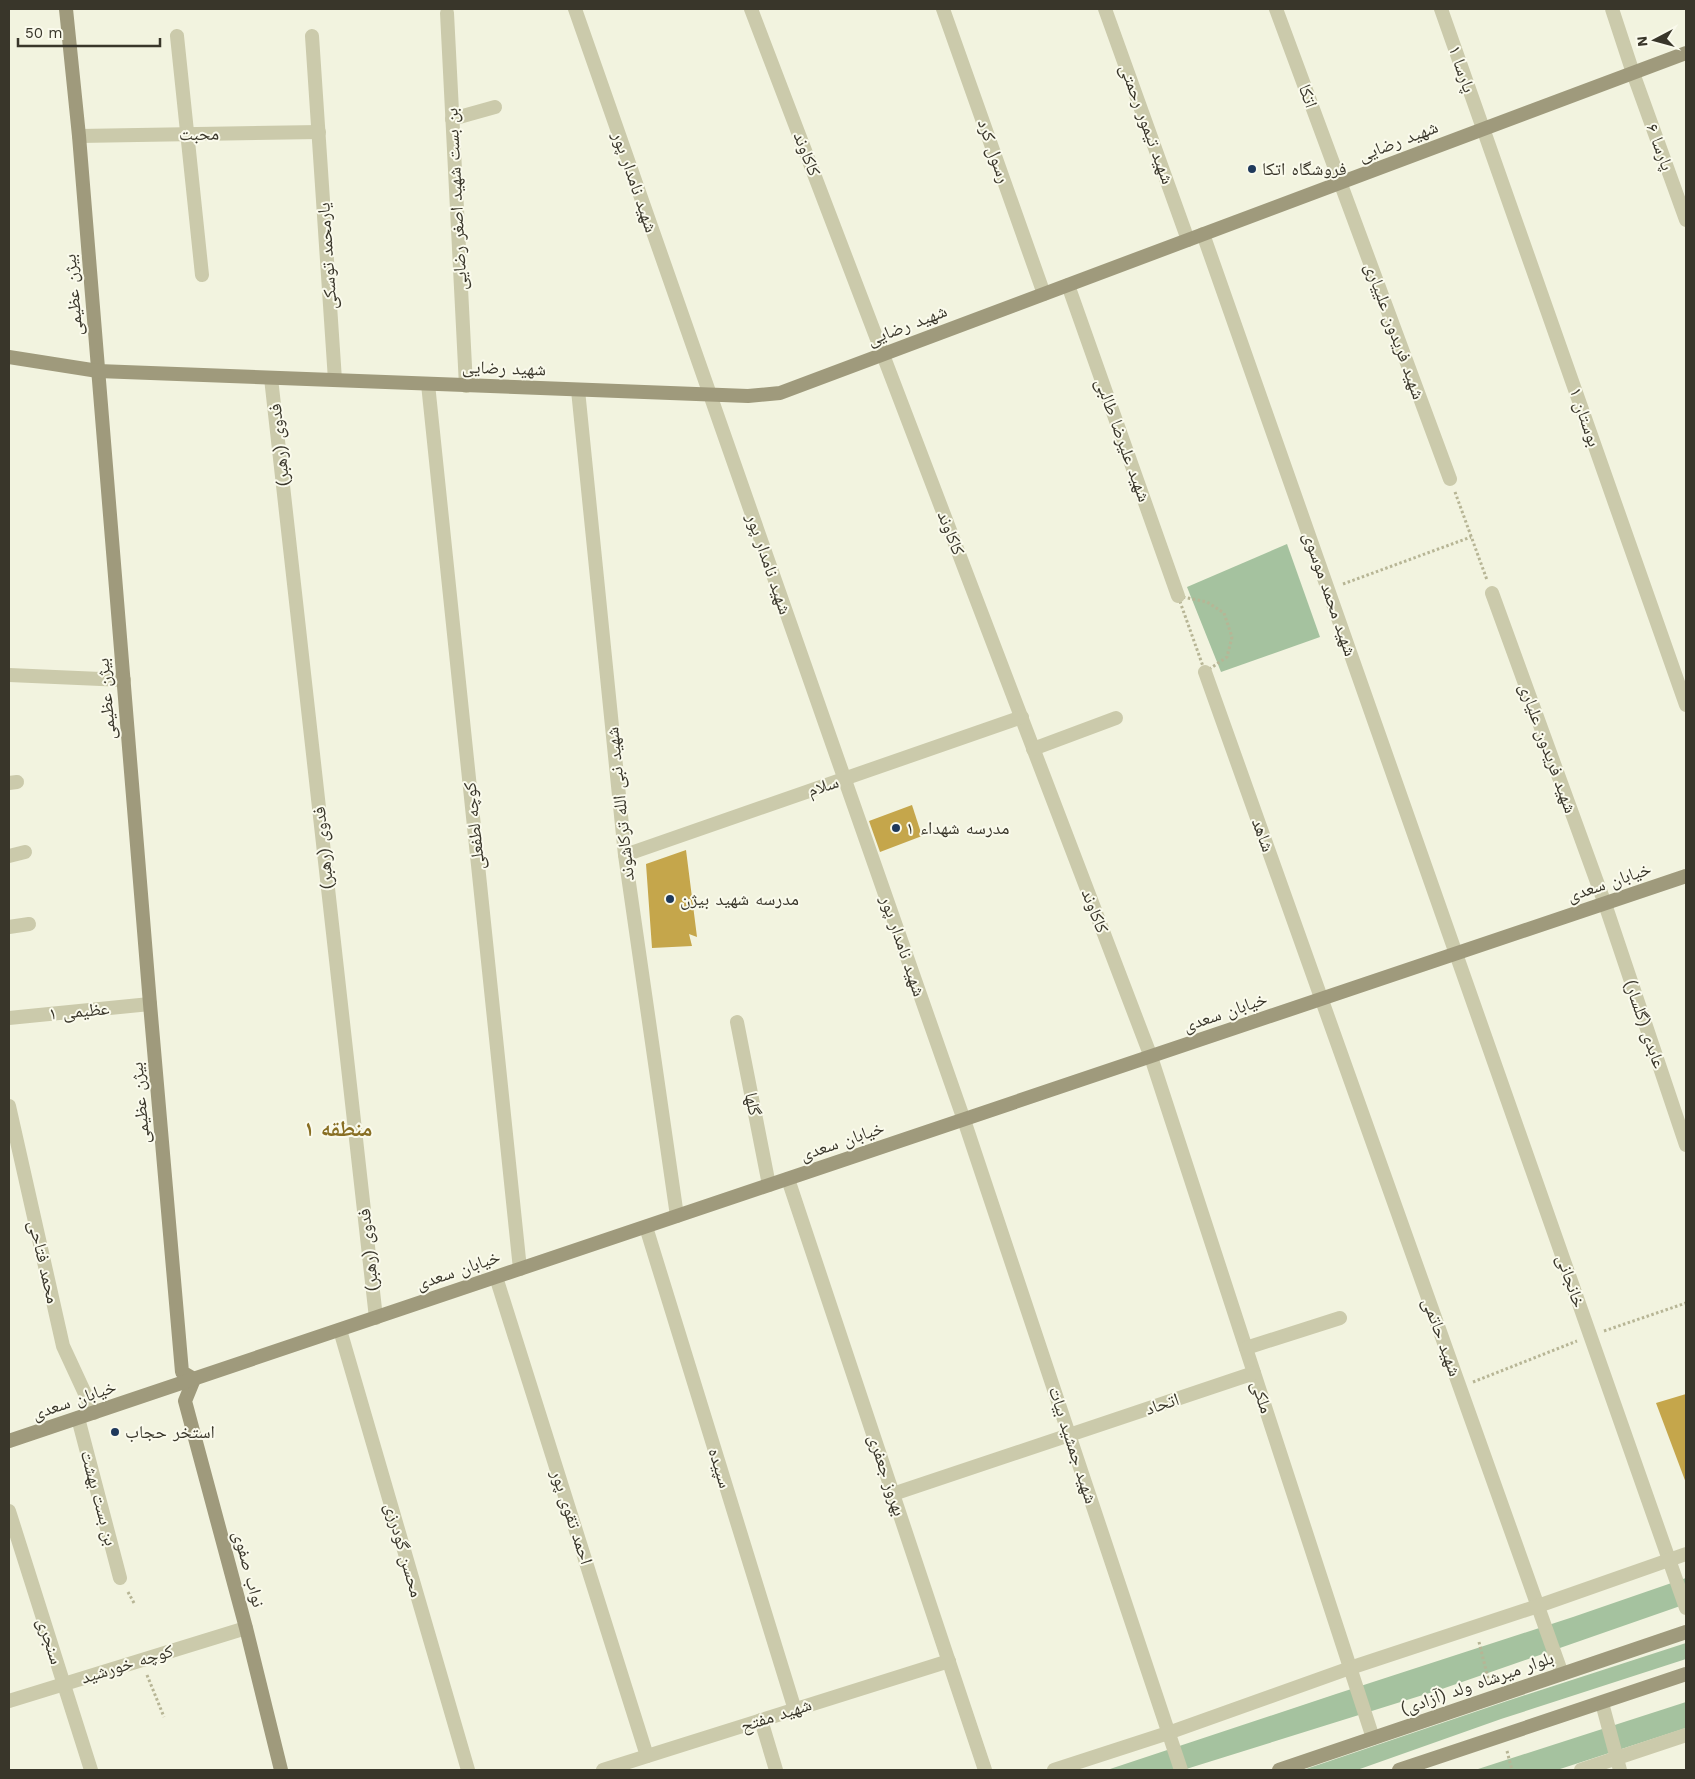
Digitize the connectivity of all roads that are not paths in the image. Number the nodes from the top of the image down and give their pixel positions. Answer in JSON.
{"nodes":[{"id":1,"x":66,"y":9,"type":"edge"},
{"id":2,"x":575,"y":9,"type":"edge"},
{"id":3,"x":751,"y":9,"type":"edge"},
{"id":4,"x":943,"y":9,"type":"edge"},
{"id":5,"x":1105,"y":9,"type":"edge"},
{"id":6,"x":1276,"y":9,"type":"edge"},
{"id":7,"x":1441,"y":9,"type":"edge"},
{"id":8,"x":1612,"y":9,"type":"edge"},
{"id":9,"x":447,"y":13,"type":"dead end"},
{"id":10,"x":177,"y":36,"type":"dead end"},
{"id":11,"x":312,"y":36,"type":"dead end"},
{"id":12,"x":1686,"y":53,"type":"edge"},
{"id":13,"x":1633,"y":73,"type":"junction"},
{"id":14,"x":495,"y":107,"type":"dead end"},
{"id":15,"x":452,"y":119,"type":"junction"},
{"id":16,"x":1483,"y":129,"type":"junction"},
{"id":17,"x":318,"y":132,"type":"junction"},
{"id":18,"x":187,"y":135,"type":"junction"},
{"id":19,"x":79,"y":136,"type":"junction"},
{"id":20,"x":1340,"y":182,"type":"junction"},
{"id":21,"x":1686,"y":220,"type":"edge"},
{"id":22,"x":1203,"y":234,"type":"junction"},
{"id":23,"x":1188,"y":240,"type":"junction"},
{"id":24,"x":202,"y":275,"type":"dead end"},
{"id":25,"x":1068,"y":285,"type":"junction"},
{"id":26,"x":1044,"y":294,"type":"junction"},
{"id":27,"x":883,"y":354,"type":"junction"},
{"id":28,"x":9,"y":357,"type":"edge"},
{"id":29,"x":98,"y":371,"type":"junction"},
{"id":30,"x":271,"y":378,"type":"junction"},
{"id":31,"x":335,"y":380,"type":"junction"},
{"id":32,"x":428,"y":384,"type":"junction"},
{"id":33,"x":466,"y":386,"type":"junction"},
{"id":34,"x":578,"y":390,"type":"junction"},
{"id":35,"x":710,"y":395,"type":"junction"},
{"id":36,"x":1450,"y":479,"type":"road end"},
{"id":37,"x":1492,"y":593,"type":"road end"},
{"id":38,"x":1178,"y":596,"type":"road end"},
{"id":39,"x":1205,"y":672,"type":"road end"},
{"id":40,"x":9,"y":675,"type":"edge"},
{"id":41,"x":124,"y":680,"type":"junction"},
{"id":42,"x":1686,"y":705,"type":"edge"},
{"id":43,"x":1022,"y":717,"type":"junction"},
{"id":44,"x":1116,"y":718,"type":"dead end"},
{"id":45,"x":1033,"y":748,"type":"junction"},
{"id":46,"x":845,"y":779,"type":"junction"},
{"id":47,"x":25,"y":852,"type":"dead end"},
{"id":48,"x":625,"y":855,"type":"junction"},
{"id":49,"x":9,"y":856,"type":"edge"},
{"id":50,"x":1686,"y":876,"type":"edge"},
{"id":51,"x":1605,"y":904,"type":"junction"},
{"id":52,"x":29,"y":924,"type":"dead end"},
{"id":53,"x":9,"y":927,"type":"edge"},
{"id":54,"x":1456,"y":954,"type":"junction"},
{"id":55,"x":1321,"y":999,"type":"junction"},
{"id":56,"x":150,"y":1004,"type":"junction"},
{"id":57,"x":9,"y":1018,"type":"edge"},
{"id":58,"x":737,"y":1022,"type":"dead end"},
{"id":59,"x":1151,"y":1057,"type":"junction"},
{"id":60,"x":9,"y":1106,"type":"edge"},
{"id":61,"x":964,"y":1120,"type":"junction"},
{"id":62,"x":1686,"y":1145,"type":"edge"},
{"id":63,"x":788,"y":1179,"type":"junction"},
{"id":64,"x":769,"y":1185,"type":"junction"},
{"id":65,"x":677,"y":1216,"type":"junction"},
{"id":66,"x":646,"y":1227,"type":"junction"},
{"id":67,"x":520,"y":1269,"type":"junction"},
{"id":68,"x":496,"y":1277,"type":"junction"},
{"id":69,"x":376,"y":1318,"type":"junction"},
{"id":70,"x":1340,"y":1318,"type":"dead end"},
{"id":71,"x":340,"y":1330,"type":"junction"},
{"id":72,"x":1246,"y":1348,"type":"junction"},
{"id":73,"x":1254,"y":1373,"type":"junction"},
{"id":74,"x":194,"y":1379,"type":"junction"},
{"id":75,"x":94,"y":1413,"type":"junction"},
{"id":76,"x":78,"y":1418,"type":"junction"},
{"id":77,"x":1069,"y":1435,"type":"junction"},
{"id":78,"x":9,"y":1441,"type":"edge"},
{"id":79,"x":893,"y":1494,"type":"junction"},
{"id":80,"x":9,"y":1511,"type":"edge"},
{"id":81,"x":1686,"y":1554,"type":"edge"},
{"id":82,"x":1669,"y":1559,"type":"junction"},
{"id":83,"x":120,"y":1578,"type":"dead end"},
{"id":84,"x":1538,"y":1606,"type":"junction"},
{"id":85,"x":1686,"y":1608,"type":"edge"},
{"id":86,"x":246,"y":1628,"type":"junction"},
{"id":87,"x":1686,"y":1632,"type":"edge"},
{"id":88,"x":949,"y":1661,"type":"junction"},
{"id":89,"x":1350,"y":1668,"type":"junction"},
{"id":90,"x":1562,"y":1674,"type":"junction"},
{"id":91,"x":1686,"y":1674,"type":"edge"},
{"id":92,"x":64,"y":1684,"type":"junction"},
{"id":93,"x":9,"y":1701,"type":"edge"},
{"id":94,"x":1602,"y":1703,"type":"junction"},
{"id":95,"x":794,"y":1710,"type":"junction"},
{"id":96,"x":761,"y":1720,"type":"junction"},
{"id":97,"x":1168,"y":1733,"type":"junction"},
{"id":98,"x":1686,"y":1735,"type":"edge"},
{"id":99,"x":1373,"y":1738,"type":"junction"},
{"id":100,"x":647,"y":1756,"type":"junction"},
{"id":101,"x":1618,"y":1764,"type":"edge"},
{"id":102,"x":91,"y":1770,"type":"edge"},
{"id":103,"x":281,"y":1770,"type":"edge"},
{"id":104,"x":468,"y":1770,"type":"edge"},
{"id":105,"x":603,"y":1770,"type":"edge"},
{"id":106,"x":776,"y":1770,"type":"edge"},
{"id":107,"x":985,"y":1770,"type":"edge"},
{"id":108,"x":1054,"y":1770,"type":"edge"},
{"id":109,"x":1181,"y":1770,"type":"edge"},
{"id":110,"x":1279,"y":1770,"type":"edge"},
{"id":111,"x":1399,"y":1770,"type":"edge"},
{"id":112,"x":1581,"y":1770,"type":"edge"}],
"edges":[{"from":1,"to":19,"type":"main road","name":"بیژن عظیمی"},
{"from":2,"to":35,"type":"street","name":"شهید نامدار پور"},
{"from":3,"to":27,"type":"street","name":"کاکاوند"},
{"from":4,"to":26,"type":"street","name":"رسول کرد"},
{"from":5,"to":23,"type":"street","name":"شهید تیمور رحمتی"},
{"from":6,"to":20,"type":"street","name":"اتکا"},
{"from":7,"to":16,"type":"street","name":"پارسا ۱"},
{"from":8,"to":13,"type":"street","name":"پارسا ۶"},
{"from":9,"to":15,"type":"street","name":"بن بست شهید اصغر رضایی"},
{"from":10,"to":18,"type":"street"},
{"from":11,"to":17,"type":"street","name":"یارمحمد توسکی"},
{"from":12,"to":13,"type":"main road","name":"شهید رضایی"},
{"from":13,"to":16,"type":"main road","name":"شهید رضایی"},
{"from":13,"to":21,"type":"street","name":"پارسا ۶"},
{"from":14,"to":15,"type":"street"},
{"from":15,"to":33,"type":"street","name":"بن بست شهید اصغر رضایی"},
{"from":16,"to":20,"type":"main road","name":"شهید رضایی"},
{"from":16,"to":42,"type":"street","name":"بوستان ۱"},
{"from":17,"to":18,"type":"street","name":"محبت"},
{"from":17,"to":31,"type":"street","name":"یارمحمد توسکی"},
{"from":18,"to":19,"type":"street","name":"محبت"},
{"from":18,"to":24,"type":"street"},
{"from":19,"to":29,"type":"main road","name":"بیژن عظیمی"},
{"from":20,"to":22,"type":"main road","name":"شهید رضایی"},
{"from":20,"to":36,"type":"street","name":"شهید فریدون علییاری"},
{"from":22,"to":23,"type":"main road","name":"شهید رضایی"},
{"from":22,"to":54,"type":"street","name":"شهید محمد موسوی"},
{"from":23,"to":25,"type":"main road","name":"شهید رضایی"},
{"from":25,"to":26,"type":"main road","name":"شهید رضایی"},
{"from":25,"to":38,"type":"street","name":"شهید علیرضا طالبی"},
{"from":26,"to":27,"type":"main road","name":"شهید رضایی"},
{"from":27,"to":35,"type":"main road","name":"شهید رضایی"},
{"from":27,"to":43,"type":"street","name":"کاکاوند"},
{"from":28,"to":29,"type":"main road","name":"شهید رضایی"},
{"from":29,"to":30,"type":"main road","name":"شهید رضایی"},
{"from":29,"to":41,"type":"main road","name":"بیژن عظیمی"},
{"from":30,"to":31,"type":"main road","name":"شهید رضایی"},
{"from":30,"to":69,"type":"street","name":"فدوی (رهبر)"},
{"from":31,"to":32,"type":"main road","name":"شهید رضایی"},
{"from":32,"to":33,"type":"main road","name":"شهید رضایی"},
{"from":32,"to":67,"type":"street","name":"کوچه لطفعلی"},
{"from":33,"to":34,"type":"main road","name":"شهید رضایی"},
{"from":34,"to":35,"type":"main road","name":"شهید رضایی"},
{"from":34,"to":48,"type":"street","name":"شهید نبی الله ترکاشوند"},
{"from":35,"to":46,"type":"street","name":"شهید نامدار پور"},
{"from":37,"to":51,"type":"street","name":"شهید فریدون علیاری"},
{"from":39,"to":55,"type":"street","name":"شاهد"},
{"from":40,"to":41,"type":"street"},
{"from":41,"to":56,"type":"main road","name":"بیژن عظیمی"},
{"from":43,"to":45,"type":"street","name":"کاکاوند"},
{"from":43,"to":46,"type":"street","name":"سلام"},
{"from":44,"to":45,"type":"street"},
{"from":45,"to":59,"type":"street","name":"کاکاوند"},
{"from":46,"to":48,"type":"street","name":"سلام"},
{"from":46,"to":61,"type":"street","name":"شهید نامدار پور"},
{"from":47,"to":49,"type":"street"},
{"from":48,"to":65,"type":"street","name":"شهید نبی الله ترکاشوند"},
{"from":50,"to":51,"type":"main road","name":"خیابان سعدی"},
{"from":51,"to":54,"type":"main road","name":"خیابان سعدی"},
{"from":51,"to":62,"type":"street","name":"عابدی (گلسار)"},
{"from":52,"to":53,"type":"street"},
{"from":54,"to":55,"type":"main road","name":"خیابان سعدی"},
{"from":54,"to":82,"type":"street","name":"خانجانی"},
{"from":55,"to":59,"type":"main road","name":"خیابان سعدی"},
{"from":55,"to":84,"type":"street","name":"شهید حاتمی"},
{"from":56,"to":57,"type":"street","name":"عظیمی ۱"},
{"from":56,"to":74,"type":"main road","name":"بیژن عظیمی"},
{"from":58,"to":64,"type":"street","name":"گلها"},
{"from":59,"to":61,"type":"main road","name":"خیابان سعدی"},
{"from":59,"to":72,"type":"street","name":"ملکی"},
{"from":60,"to":75,"type":"street","name":"محمد فتاحی"},
{"from":61,"to":63,"type":"main road","name":"خیابان سعدی"},
{"from":61,"to":77,"type":"street","name":"شهید جمشید بیات"},
{"from":63,"to":64,"type":"main road","name":"خیابان سعدی"},
{"from":63,"to":79,"type":"street","name":"بهروز جعفری"},
{"from":64,"to":65,"type":"main road","name":"خیابان سعدی"},
{"from":65,"to":66,"type":"main road","name":"خیابان سعدی"},
{"from":66,"to":67,"type":"main road","name":"خیابان سعدی"},
{"from":66,"to":95,"type":"street","name":"سپیده"},
{"from":67,"to":68,"type":"main road","name":"خیابان سعدی"},
{"from":68,"to":69,"type":"main road","name":"خیابان سعدی"},
{"from":68,"to":100,"type":"street","name":"احمد تقوی پور"},
{"from":69,"to":71,"type":"main road","name":"خیابان سعدی"},
{"from":70,"to":72,"type":"street"},
{"from":71,"to":74,"type":"main road","name":"خیابان سعدی"},
{"from":71,"to":104,"type":"street","name":"محسن گودرزی"},
{"from":72,"to":73,"type":"street","name":"ملکی"},
{"from":73,"to":77,"type":"street","name":"اتحاد"},
{"from":73,"to":89,"type":"street","name":"ملکی"},
{"from":74,"to":75,"type":"main road","name":"خیابان سعدی"},
{"from":74,"to":86,"type":"main road","name":"نواب صفوی"},
{"from":75,"to":76,"type":"main road","name":"خیابان سعدی"},
{"from":76,"to":78,"type":"main road","name":"خیابان سعدی"},
{"from":76,"to":83,"type":"street","name":"بن بست بهشت"},
{"from":77,"to":79,"type":"street","name":"اتحاد"},
{"from":77,"to":97,"type":"street","name":"شهید جمشید بیات"},
{"from":79,"to":88,"type":"street","name":"بهروز جعفری"},
{"from":80,"to":92,"type":"street","name":"سنجری"},
{"from":81,"to":82,"type":"street"},
{"from":82,"to":84,"type":"street"},
{"from":82,"to":85,"type":"street","name":"خانجانی"},
{"from":84,"to":89,"type":"street"},
{"from":84,"to":90,"type":"street","name":"شهید حاتمی"},
{"from":86,"to":92,"type":"street","name":"کوچه خورشید"},
{"from":86,"to":103,"type":"main road","name":"نواب صفوی"},
{"from":87,"to":90,"type":"main road","name":"بلوار میرشاه ولد (آزادی)"},
{"from":88,"to":95,"type":"street","name":"شهید مفتح"},
{"from":88,"to":107,"type":"street","name":"بهروز جعفری"},
{"from":89,"to":97,"type":"street"},
{"from":89,"to":99,"type":"street","name":"ملکی"},
{"from":90,"to":99,"type":"main road","name":"بلوار میرشاه ولد (آزادی)"},
{"from":91,"to":94,"type":"main road"},
{"from":92,"to":93,"type":"street","name":"کوچه خورشید"},
{"from":92,"to":102,"type":"street","name":"سنجری"},
{"from":94,"to":101,"type":"street"},
{"from":94,"to":111,"type":"main road"},
{"from":95,"to":96,"type":"street","name":"شهید مفتح"},
{"from":96,"to":100,"type":"street","name":"شهید مفتح"},
{"from":96,"to":106,"type":"street"},
{"from":97,"to":108,"type":"street"},
{"from":97,"to":109,"type":"street","name":"شهید جمشید بیات"},
{"from":98,"to":101,"type":"street"},
{"from":99,"to":110,"type":"main road","name":"بلوار میرشاه ولد (آزادی)"},
{"from":100,"to":105,"type":"street","name":"شهید مفتح"},
{"from":101,"to":112,"type":"street"}]}
